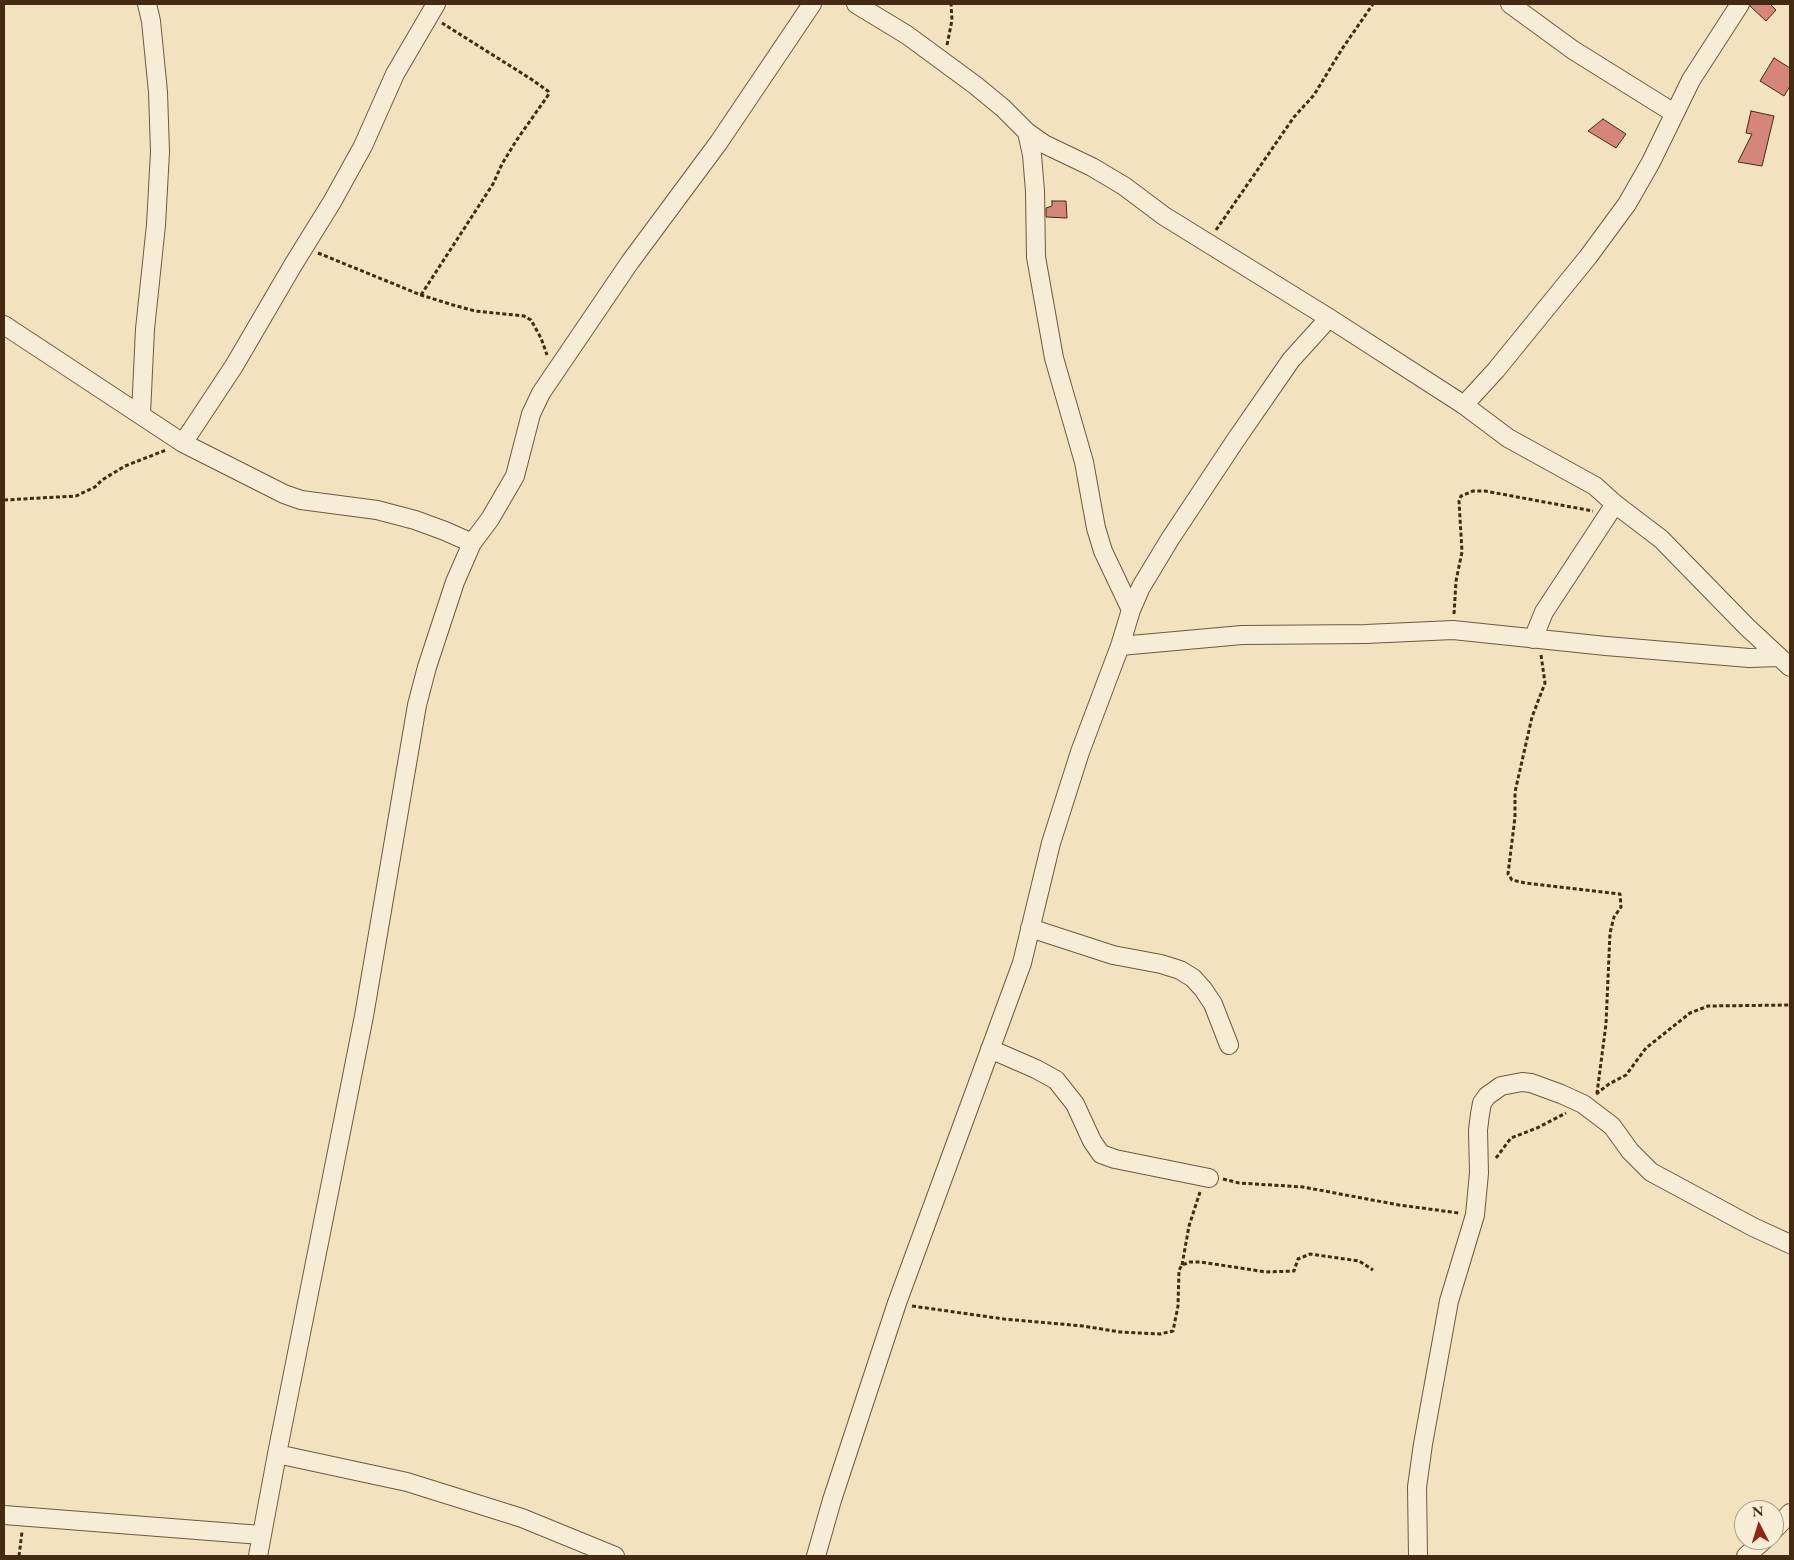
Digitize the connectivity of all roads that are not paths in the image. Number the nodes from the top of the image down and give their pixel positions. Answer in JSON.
{"nodes":[{"id":1,"x":147,"y":4,"type":"edge"},
{"id":2,"x":812,"y":4,"type":"edge"},
{"id":3,"x":856,"y":4,"type":"edge"},
{"id":4,"x":1510,"y":4,"type":"edge"},
{"id":5,"x":1740,"y":4,"type":"edge"},
{"id":6,"x":433,"y":9,"type":"edge"},
{"id":7,"x":1674,"y":113,"type":"junction"},
{"id":8,"x":1027,"y":132,"type":"junction"},
{"id":9,"x":1329,"y":318,"type":"junction"},
{"id":10,"x":4,"y":325,"type":"edge"},
{"id":11,"x":1464,"y":405,"type":"junction"},
{"id":12,"x":141,"y":414,"type":"junction"},
{"id":13,"x":183,"y":443,"type":"junction"},
{"id":14,"x":1612,"y":509,"type":"junction"},
{"id":15,"x":472,"y":543,"type":"junction"},
{"id":16,"x":1132,"y":610,"type":"junction"},
{"id":17,"x":1533,"y":638,"type":"junction"},
{"id":18,"x":1120,"y":646,"type":"junction"},
{"id":19,"x":1785,"y":662,"type":"edge"},
{"id":20,"x":1030,"y":928,"type":"junction"},
{"id":21,"x":1229,"y":1045,"type":"dead end"},
{"id":22,"x":990,"y":1049,"type":"junction"},
{"id":23,"x":1208,"y":1178,"type":"road end"},
{"id":24,"x":1790,"y":1244,"type":"edge"},
{"id":25,"x":277,"y":1454,"type":"junction"},
{"id":26,"x":4,"y":1515,"type":"edge"},
{"id":27,"x":262,"y":1535,"type":"junction"},
{"id":28,"x":258,"y":1556,"type":"edge"},
{"id":29,"x":615,"y":1556,"type":"edge"},
{"id":30,"x":816,"y":1556,"type":"edge"},
{"id":31,"x":1418,"y":1556,"type":"edge"}],
"edges":[{"from":1,"to":12,"type":"street"},
{"from":2,"to":15,"type":"street"},
{"from":3,"to":8,"type":"street"},
{"from":4,"to":7,"type":"street"},
{"from":5,"to":7,"type":"street"},
{"from":6,"to":13,"type":"street"},
{"from":7,"to":11,"type":"street"},
{"from":8,"to":9,"type":"street"},
{"from":8,"to":16,"type":"street"},
{"from":9,"to":11,"type":"street"},
{"from":9,"to":16,"type":"street"},
{"from":10,"to":12,"type":"street"},
{"from":11,"to":14,"type":"street"},
{"from":12,"to":13,"type":"street"},
{"from":13,"to":15,"type":"street"},
{"from":14,"to":17,"type":"street"},
{"from":14,"to":19,"type":"street"},
{"from":15,"to":25,"type":"street"},
{"from":16,"to":18,"type":"street"},
{"from":17,"to":18,"type":"street"},
{"from":17,"to":19,"type":"street"},
{"from":18,"to":20,"type":"street"},
{"from":20,"to":21,"type":"street"},
{"from":20,"to":22,"type":"street"},
{"from":22,"to":23,"type":"street"},
{"from":22,"to":30,"type":"street"},
{"from":24,"to":31,"type":"street"},
{"from":25,"to":27,"type":"street"},
{"from":25,"to":29,"type":"street"},
{"from":26,"to":27,"type":"street"},
{"from":27,"to":28,"type":"street"}]}
